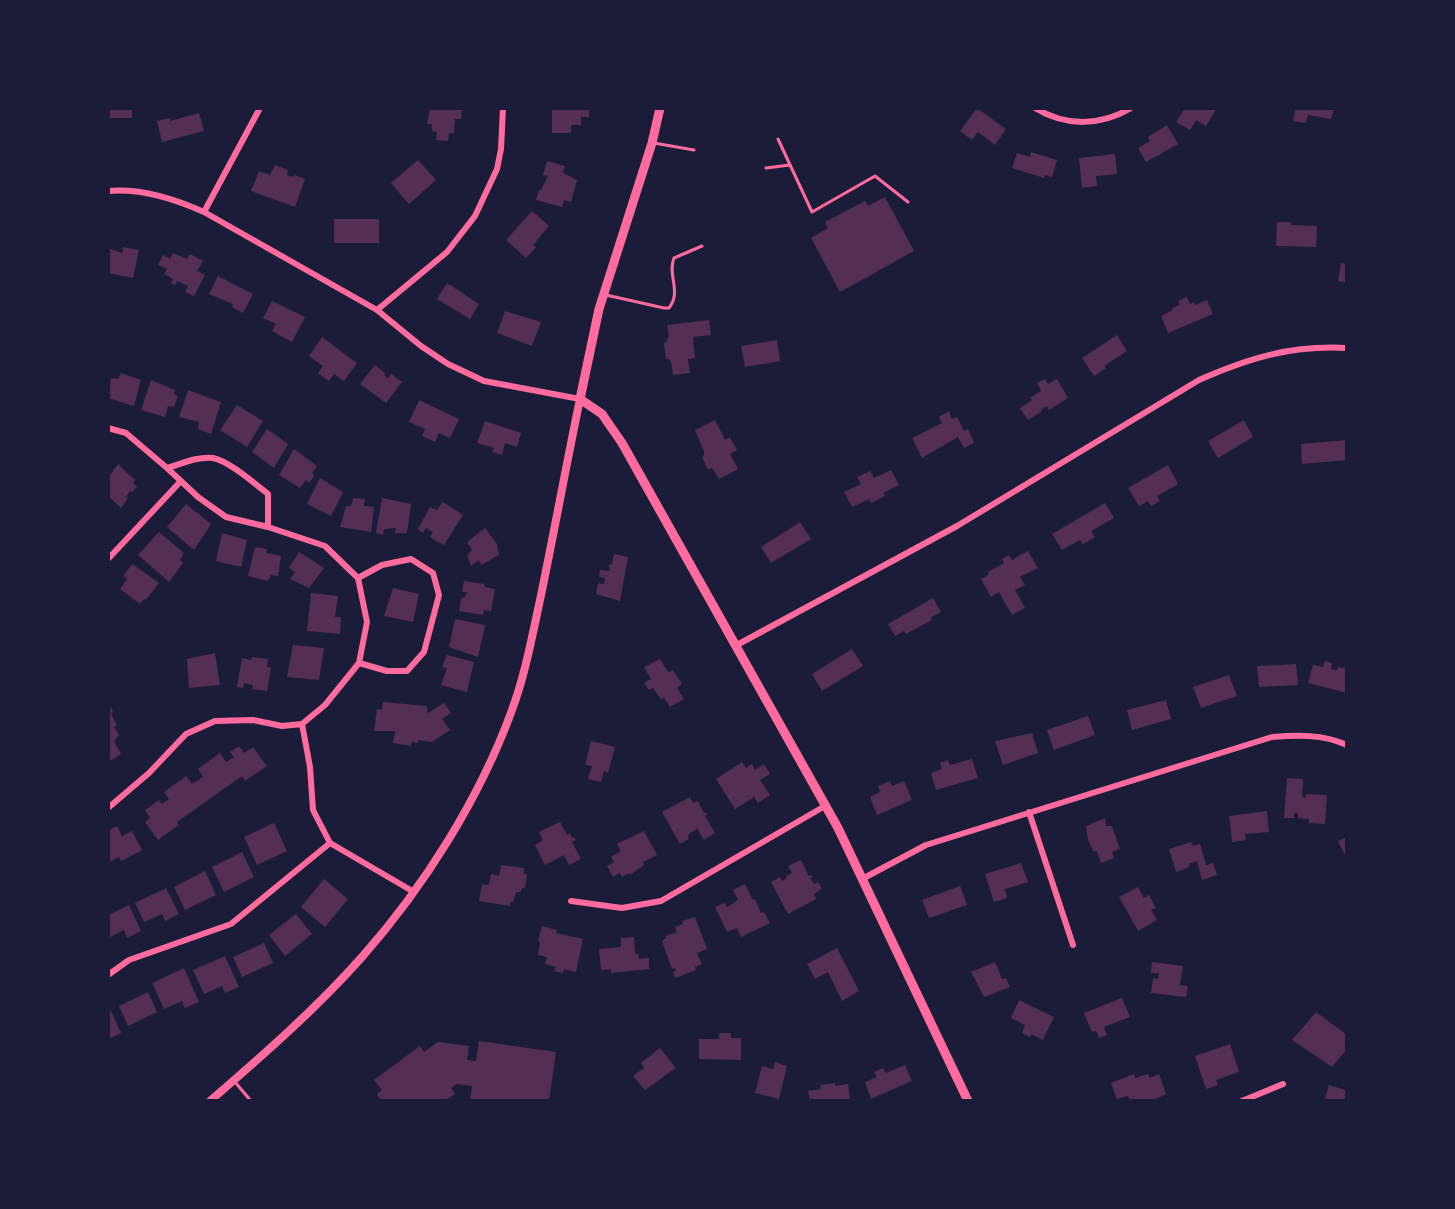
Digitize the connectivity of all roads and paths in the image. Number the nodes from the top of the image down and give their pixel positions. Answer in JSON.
{"nodes":[{"id":1,"x":260,"y":108,"type":"edge"},
{"id":2,"x":503,"y":108,"type":"edge"},
{"id":3,"x":660,"y":108,"type":"edge"},
{"id":4,"x":1035,"y":108,"type":"edge"},
{"id":5,"x":1131,"y":108,"type":"edge"},
{"id":6,"x":777,"y":139,"type":"dead end"},
{"id":7,"x":652,"y":143,"type":"junction"},
{"id":8,"x":694,"y":150,"type":"dead end"},
{"id":9,"x":790,"y":165,"type":"junction"},
{"id":10,"x":766,"y":168,"type":"dead end"},
{"id":11,"x":108,"y":191,"type":"edge"},
{"id":12,"x":908,"y":202,"type":"dead end"},
{"id":13,"x":204,"y":212,"type":"junction"},
{"id":14,"x":702,"y":246,"type":"dead end"},
{"id":15,"x":604,"y":295,"type":"junction"},
{"id":16,"x":377,"y":310,"type":"junction"},
{"id":17,"x":1347,"y":348,"type":"edge"},
{"id":18,"x":580,"y":399,"type":"junction"},
{"id":19,"x":108,"y":428,"type":"edge"},
{"id":20,"x":167,"y":468,"type":"junction"},
{"id":21,"x":180,"y":482,"type":"junction"},
{"id":22,"x":268,"y":527,"type":"junction"},
{"id":23,"x":108,"y":559,"type":"edge"},
{"id":24,"x":358,"y":578,"type":"junction"},
{"id":25,"x":735,"y":646,"type":"junction"},
{"id":26,"x":359,"y":663,"type":"junction"},
{"id":27,"x":302,"y":724,"type":"junction"},
{"id":28,"x":1347,"y":745,"type":"edge"},
{"id":29,"x":825,"y":806,"type":"junction"},
{"id":30,"x":108,"y":808,"type":"edge"},
{"id":31,"x":1029,"y":812,"type":"junction"},
{"id":32,"x":330,"y":843,"type":"junction"},
{"id":33,"x":862,"y":879,"type":"junction"},
{"id":34,"x":414,"y":892,"type":"junction"},
{"id":35,"x":571,"y":901,"type":"dead end"},
{"id":36,"x":1073,"y":945,"type":"dead end"},
{"id":37,"x":108,"y":975,"type":"edge"},
{"id":38,"x":233,"y":1081,"type":"junction"},
{"id":39,"x":1283,"y":1084,"type":"dead end"},
{"id":40,"x":210,"y":1101,"type":"edge"},
{"id":41,"x":251,"y":1101,"type":"edge"},
{"id":42,"x":968,"y":1101,"type":"edge"},
{"id":43,"x":1242,"y":1101,"type":"edge"}],
"edges":[{"from":1,"to":13,"type":"street"},
{"from":2,"to":16,"type":"street"},
{"from":3,"to":7,"type":"main road"},
{"from":4,"to":5,"type":"street"},
{"from":6,"to":9,"type":"lane"},
{"from":7,"to":8,"type":"lane"},
{"from":7,"to":15,"type":"main road"},
{"from":9,"to":10,"type":"lane"},
{"from":9,"to":12,"type":"lane"},
{"from":11,"to":13,"type":"street"},
{"from":13,"to":16,"type":"street"},
{"from":14,"to":15,"type":"lane"},
{"from":15,"to":18,"type":"main road"},
{"from":16,"to":18,"type":"street"},
{"from":17,"to":25,"type":"street"},
{"from":18,"to":25,"type":"main road"},
{"from":18,"to":34,"type":"street"},
{"from":19,"to":20,"type":"street"},
{"from":20,"to":21,"type":"street"},
{"from":20,"to":22,"type":"street"},
{"from":21,"to":22,"type":"street"},
{"from":21,"to":23,"type":"street"},
{"from":22,"to":24,"type":"street"},
{"from":24,"to":26,"type":"street"},
{"from":24,"to":26,"type":"street"},
{"from":25,"to":29,"type":"main road"},
{"from":26,"to":27,"type":"street"},
{"from":27,"to":30,"type":"street"},
{"from":27,"to":32,"type":"street"},
{"from":28,"to":31,"type":"street"},
{"from":29,"to":33,"type":"main road"},
{"from":29,"to":35,"type":"street"},
{"from":31,"to":33,"type":"street"},
{"from":31,"to":36,"type":"street"},
{"from":32,"to":34,"type":"street"},
{"from":32,"to":37,"type":"street"},
{"from":33,"to":42,"type":"main road"},
{"from":34,"to":38,"type":"street"},
{"from":38,"to":40,"type":"street"},
{"from":38,"to":41,"type":"lane"},
{"from":39,"to":43,"type":"street"}]}
